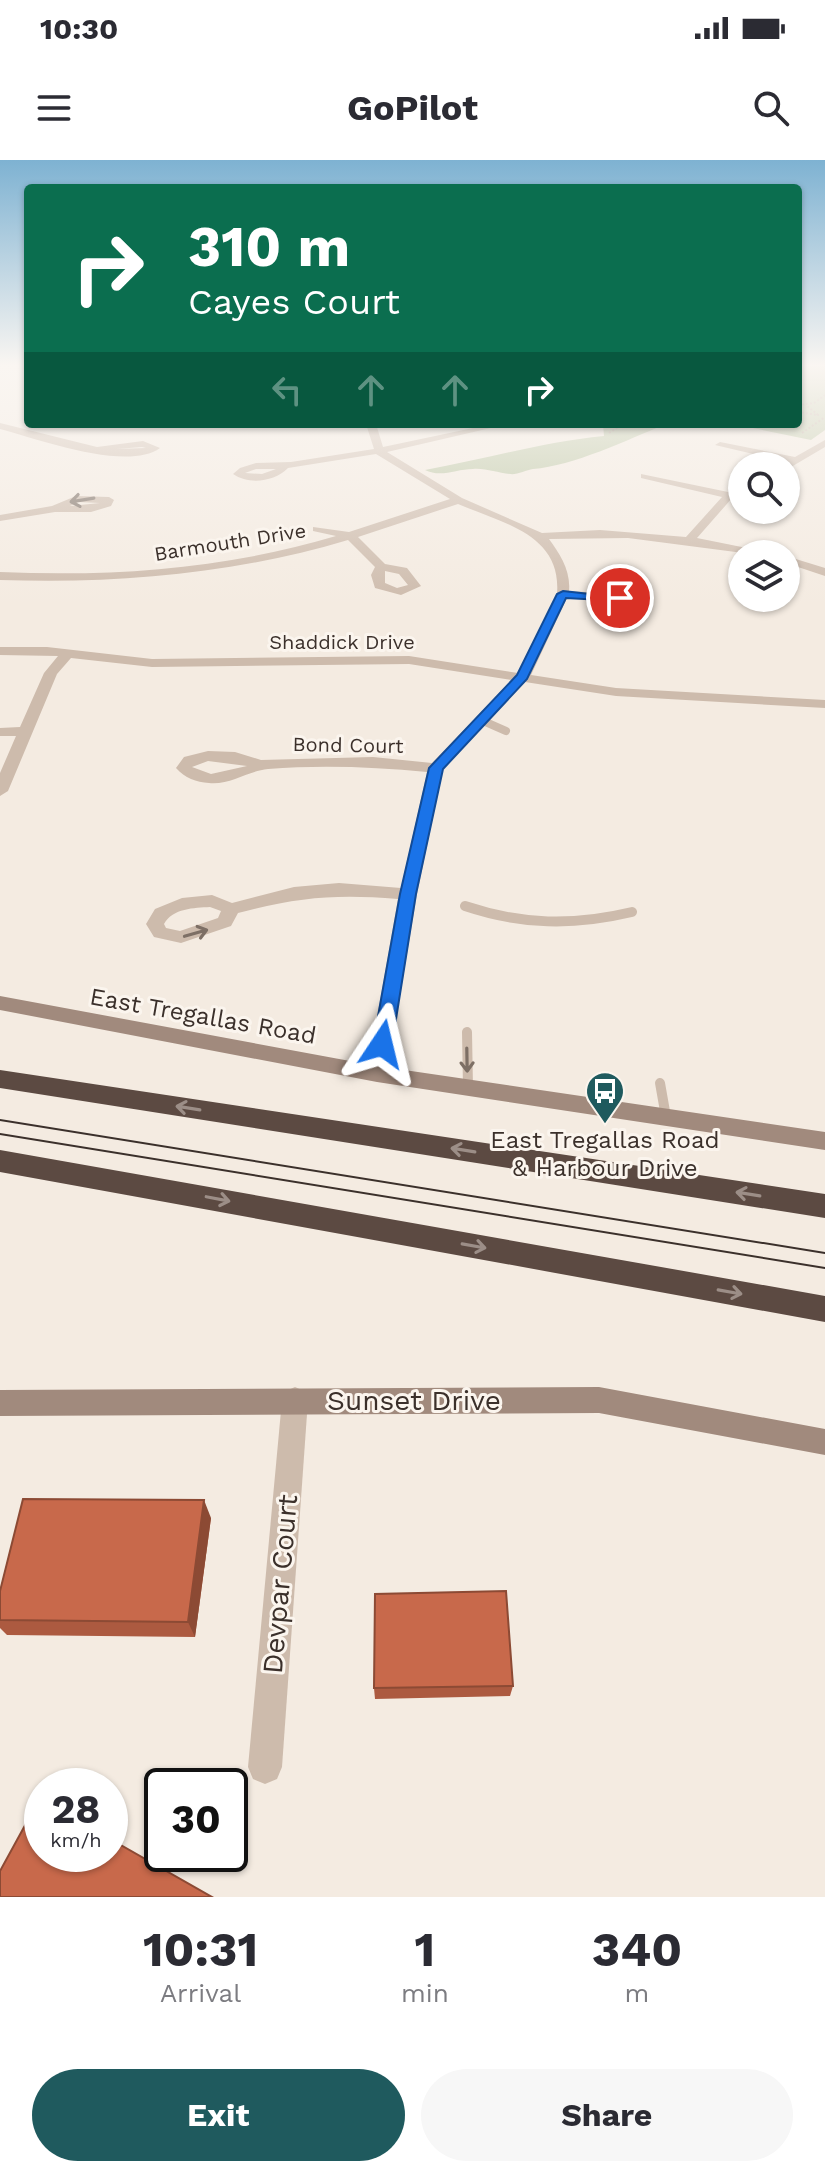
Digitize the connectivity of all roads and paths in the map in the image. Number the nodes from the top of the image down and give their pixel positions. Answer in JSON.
{"nodes":[{"id":1,"x":69,"y":444,"type":"edge"},
{"id":2,"x":377,"y":444,"type":"edge"},
{"id":3,"x":415,"y":444,"type":"edge"},
{"id":4,"x":823,"y":444,"type":"edge"},
{"id":5,"x":720,"y":445,"type":"dead end"},
{"id":6,"x":101,"y":448,"type":"dead end"},
{"id":7,"x":380,"y":452,"type":"junction"},
{"id":8,"x":754,"y":452,"type":"edge"},
{"id":9,"x":800,"y":460,"type":"edge"},
{"id":10,"x":284,"y":467,"type":"dead end"},
{"id":11,"x":645,"y":476,"type":"dead end"},
{"id":12,"x":728,"y":495,"type":"edge"},
{"id":13,"x":728,"y":496,"type":"edge"},
{"id":14,"x":458,"y":500,"type":"junction"},
{"id":15,"x":55,"y":509,"type":"dead end"},
{"id":16,"x":0,"y":518,"type":"edge"},
{"id":17,"x":317,"y":529,"type":"dead end"},
{"id":18,"x":350,"y":536,"type":"junction"},
{"id":19,"x":541,"y":536,"type":"junction"},
{"id":20,"x":690,"y":539,"type":"junction"},
{"id":21,"x":728,"y":546,"type":"edge"},
{"id":22,"x":800,"y":564,"type":"edge"},
{"id":23,"x":381,"y":567,"type":"dead end"},
{"id":24,"x":825,"y":572,"type":"edge"},
{"id":25,"x":0,"y":576,"type":"edge"},
{"id":26,"x":563,"y":594,"type":"junction"},
{"id":27,"x":648,"y":600,"type":"dead end"},
{"id":28,"x":0,"y":651,"type":"edge"},
{"id":29,"x":67,"y":654,"type":"junction"},
{"id":30,"x":523,"y":676,"type":"junction"},
{"id":31,"x":825,"y":704,"type":"edge"},
{"id":32,"x":481,"y":720,"type":"junction"},
{"id":33,"x":24,"y":731,"type":"junction"},
{"id":34,"x":506,"y":731,"type":"dead end"},
{"id":35,"x":0,"y":732,"type":"edge"},
{"id":36,"x":260,"y":765,"type":"dead end"},
{"id":37,"x":436,"y":768,"type":"junction"},
{"id":38,"x":0,"y":791,"type":"edge"},
{"id":39,"x":408,"y":894,"type":"junction"},
{"id":40,"x":465,"y":906,"type":"dead end"},
{"id":41,"x":231,"y":909,"type":"dead end"},
{"id":42,"x":632,"y":912,"type":"dead end"},
{"id":43,"x":0,"y":1003,"type":"edge"},
{"id":44,"x":467,"y":1032,"type":"dead end"},
{"id":45,"x":377,"y":1074,"type":"junction"},
{"id":46,"x":0,"y":1079,"type":"edge"},
{"id":47,"x":660,"y":1083,"type":"dead end"},
{"id":48,"x":468,"y":1088,"type":"junction"},
{"id":49,"x":666,"y":1117,"type":"junction"},
{"id":50,"x":825,"y":1141,"type":"edge"},
{"id":51,"x":0,"y":1161,"type":"edge"},
{"id":52,"x":0,"y":1173,"type":"edge"},
{"id":53,"x":141,"y":1185,"type":"junction"},
{"id":54,"x":825,"y":1206,"type":"edge"},
{"id":55,"x":825,"y":1309,"type":"edge"},
{"id":56,"x":295,"y":1400,"type":"junction"},
{"id":57,"x":0,"y":1403,"type":"edge"},
{"id":58,"x":825,"y":1442,"type":"edge"},
{"id":59,"x":265,"y":1767,"type":"dead end"}],
"edges":[{"from":1,"to":6,"type":"street"},
{"from":2,"to":7,"type":"street"},
{"from":3,"to":7,"type":"street"},
{"from":4,"to":9,"type":"street"},
{"from":5,"to":8,"type":"street"},
{"from":7,"to":10,"type":"street"},
{"from":7,"to":14,"type":"street"},
{"from":11,"to":12,"type":"street"},
{"from":13,"to":20,"type":"street"},
{"from":14,"to":18,"type":"street","name":"Barmouth Drive"},
{"from":14,"to":19,"type":"street"},
{"from":15,"to":16,"type":"street"},
{"from":17,"to":18,"type":"street"},
{"from":18,"to":23,"type":"street"},
{"from":18,"to":25,"type":"street","name":"Barmouth Drive"},
{"from":19,"to":20,"type":"street"},
{"from":19,"to":26,"type":"street"},
{"from":20,"to":21,"type":"street"},
{"from":22,"to":24,"type":"street"},
{"from":26,"to":27,"type":"street"},
{"from":26,"to":30,"type":"street"},
{"from":28,"to":29,"type":"street","name":"Shaddick Drive"},
{"from":29,"to":30,"type":"street","name":"Shaddick Drive"},
{"from":29,"to":33,"type":"street"},
{"from":30,"to":31,"type":"street","name":"Shaddick Drive"},
{"from":30,"to":32,"type":"street"},
{"from":32,"to":34,"type":"lane"},
{"from":32,"to":37,"type":"street"},
{"from":33,"to":35,"type":"street"},
{"from":33,"to":38,"type":"street"},
{"from":36,"to":37,"type":"street","name":"Bond Court"},
{"from":37,"to":39,"type":"street"},
{"from":39,"to":41,"type":"street"},
{"from":39,"to":45,"type":"street"},
{"from":40,"to":42,"type":"lane"},
{"from":43,"to":45,"type":"street","name":"East Tregallas Road"},
{"from":44,"to":48,"type":"lane","one_way":true},
{"from":45,"to":48,"type":"street","name":"East Tregallas Road"},
{"from":54,"to":46,"type":"highway","one_way":true},
{"from":47,"to":49,"type":"lane"},
{"from":48,"to":49,"type":"street","name":"East Tregallas Road"},
{"from":49,"to":50,"type":"street","name":"East Tregallas Road"},
{"from":51,"to":53,"type":"highway"},
{"from":52,"to":53,"type":"highway"},
{"from":53,"to":55,"type":"highway","one_way":true},
{"from":56,"to":57,"type":"street","name":"Sunset Drive"},
{"from":56,"to":58,"type":"street","name":"Sunset Drive"},
{"from":56,"to":59,"type":"street","name":"Devpar Court"}]}
